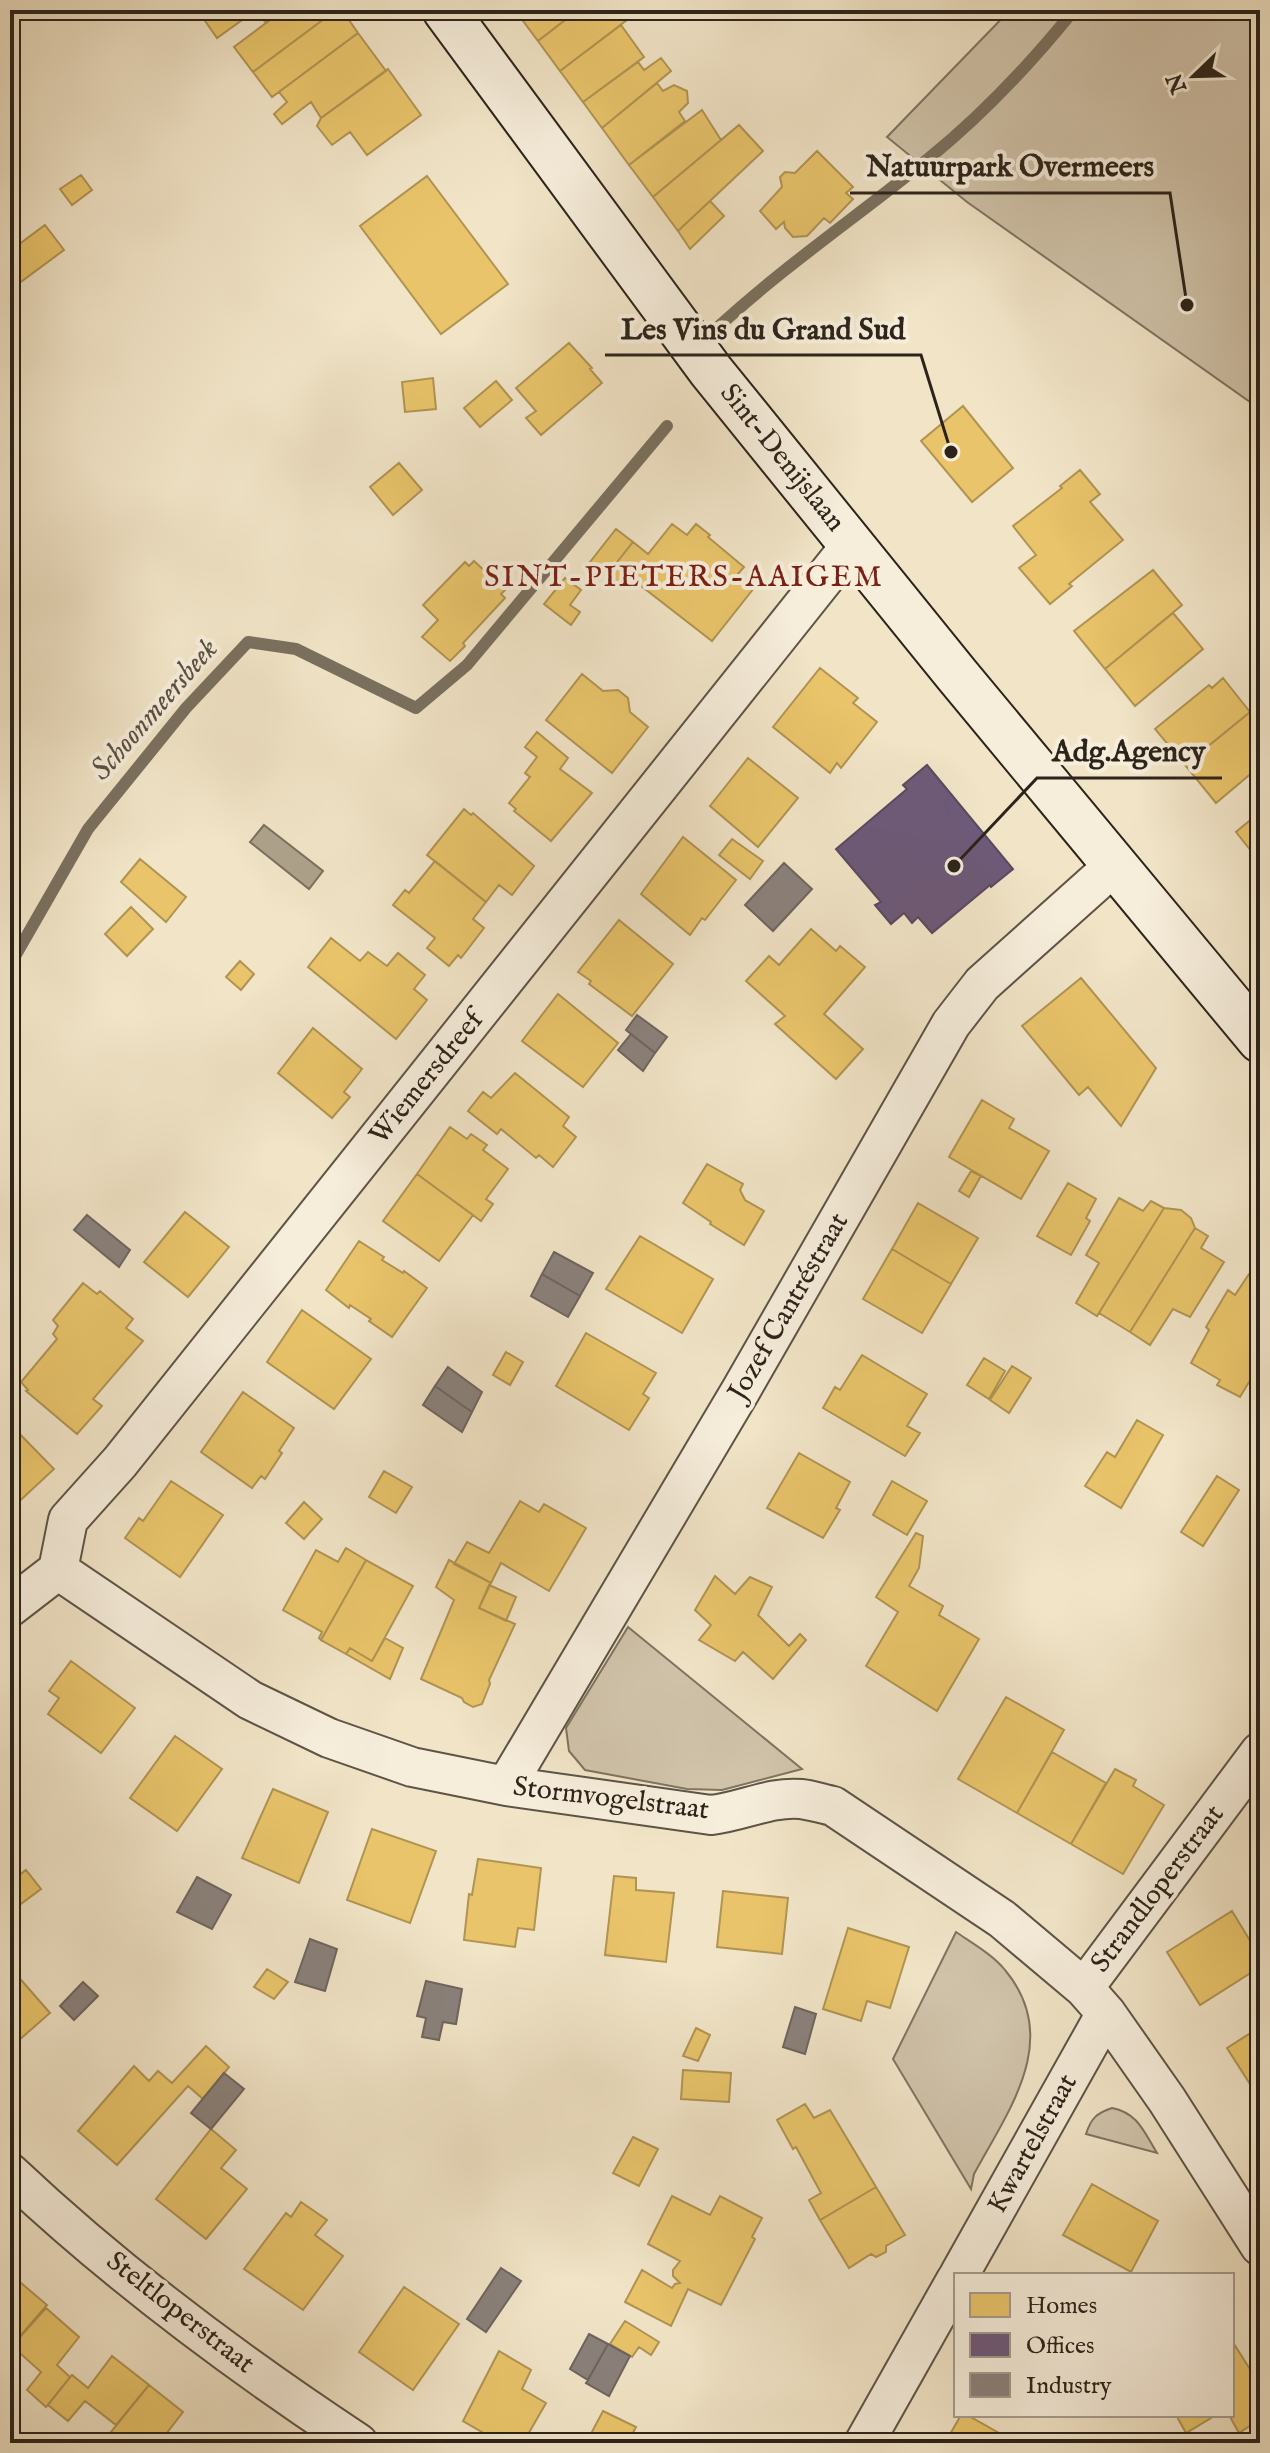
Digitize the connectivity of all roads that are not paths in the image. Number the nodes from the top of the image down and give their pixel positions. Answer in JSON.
{"nodes":[{"id":1,"x":445,"y":10,"type":"edge"},
{"id":2,"x":851,"y":545,"type":"junction"},
{"id":3,"x":1116,"y":864,"type":"junction"},
{"id":4,"x":1260,"y":1040,"type":"edge"},
{"id":5,"x":58,"y":1570,"type":"junction"},
{"id":6,"x":10,"y":1607,"type":"edge"},
{"id":7,"x":1260,"y":1752,"type":"edge"},
{"id":8,"x":506,"y":1786,"type":"junction"},
{"id":9,"x":1095,"y":2000,"type":"junction"},
{"id":10,"x":10,"y":2173,"type":"edge"},
{"id":11,"x":1260,"y":2246,"type":"edge"},
{"id":12,"x":959,"y":2273,"type":"edge"},
{"id":13,"x":954,"y":2283,"type":"edge"},
{"id":14,"x":358,"y":2443,"type":"edge"},
{"id":15,"x":864,"y":2443,"type":"edge"}],
"edges":[{"from":1,"to":2,"type":"street","name":"Sint-Denijslaan"},
{"from":2,"to":3,"type":"street","name":"Sint-Denijslaan"},
{"from":2,"to":5,"type":"street","name":"Wiemersdreef"},
{"from":3,"to":4,"type":"street","name":"Sint-Denijslaan"},
{"from":3,"to":8,"type":"street","name":"Jozef Cantréstraat"},
{"from":5,"to":6,"type":"street"},
{"from":5,"to":8,"type":"street","name":"Stormvogelstraat"},
{"from":7,"to":9,"type":"street","name":"Strandloperstraat"},
{"from":8,"to":9,"type":"street","name":"Stormvogelstraat"},
{"from":9,"to":11,"type":"street","name":"Stormvogelstraat"},
{"from":9,"to":12,"type":"street","name":"Kwartelstraat"},
{"from":10,"to":14,"type":"street","name":"Steltloperstraat"},
{"from":13,"to":15,"type":"street","name":"Kwartelstraat"}]}
